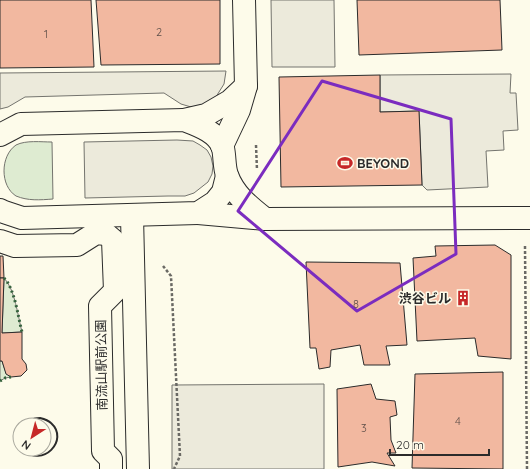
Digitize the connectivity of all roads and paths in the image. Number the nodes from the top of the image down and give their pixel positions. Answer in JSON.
{"nodes":[{"id":1,"x":244,"y":0,"type":"edge"},
{"id":2,"x":246,"y":86,"type":"junction"},
{"id":3,"x":184,"y":120,"type":"junction"},
{"id":4,"x":10,"y":125,"type":"edge"},
{"id":5,"x":0,"y":135,"type":"edge"},
{"id":6,"x":256,"y":144,"type":"dead end"},
{"id":7,"x":222,"y":146,"type":"junction"},
{"id":8,"x":258,"y":175,"type":"dead end"},
{"id":9,"x":227,"y":176,"type":"junction"},
{"id":10,"x":0,"y":210,"type":"edge"},
{"id":11,"x":198,"y":214,"type":"junction"},
{"id":12,"x":132,"y":216,"type":"junction"},
{"id":13,"x":530,"y":218,"type":"edge"},
{"id":14,"x":266,"y":219,"type":"junction"},
{"id":15,"x":0,"y":241,"type":"edge"},
{"id":16,"x":525,"y":245,"type":"dead end"},
{"id":17,"x":159,"y":261,"type":"dead end"},
{"id":18,"x":111,"y":469,"type":"edge"},
{"id":19,"x":138,"y":469,"type":"edge"},
{"id":20,"x":174,"y":469,"type":"edge"},
{"id":21,"x":527,"y":469,"type":"edge"}],
"edges":[{"from":1,"to":2,"type":"street"},
{"from":2,"to":3,"type":"street"},
{"from":2,"to":7,"type":"street"},
{"from":3,"to":4,"type":"street"},
{"from":3,"to":7,"type":"street"},
{"from":4,"to":5,"type":"street"},
{"from":6,"to":8,"type":"path"},
{"from":7,"to":9,"type":"street"},
{"from":9,"to":11,"type":"street"},
{"from":9,"to":14,"type":"street"},
{"from":10,"to":12,"type":"street"},
{"from":11,"to":12,"type":"street"},
{"from":11,"to":14,"type":"street"},
{"from":12,"to":19,"type":"street"},
{"from":13,"to":14,"type":"street"},
{"from":15,"to":18,"type":"street","name":"南流山駅前公園"},
{"from":16,"to":21,"type":"path"},
{"from":17,"to":20,"type":"path"}]}
